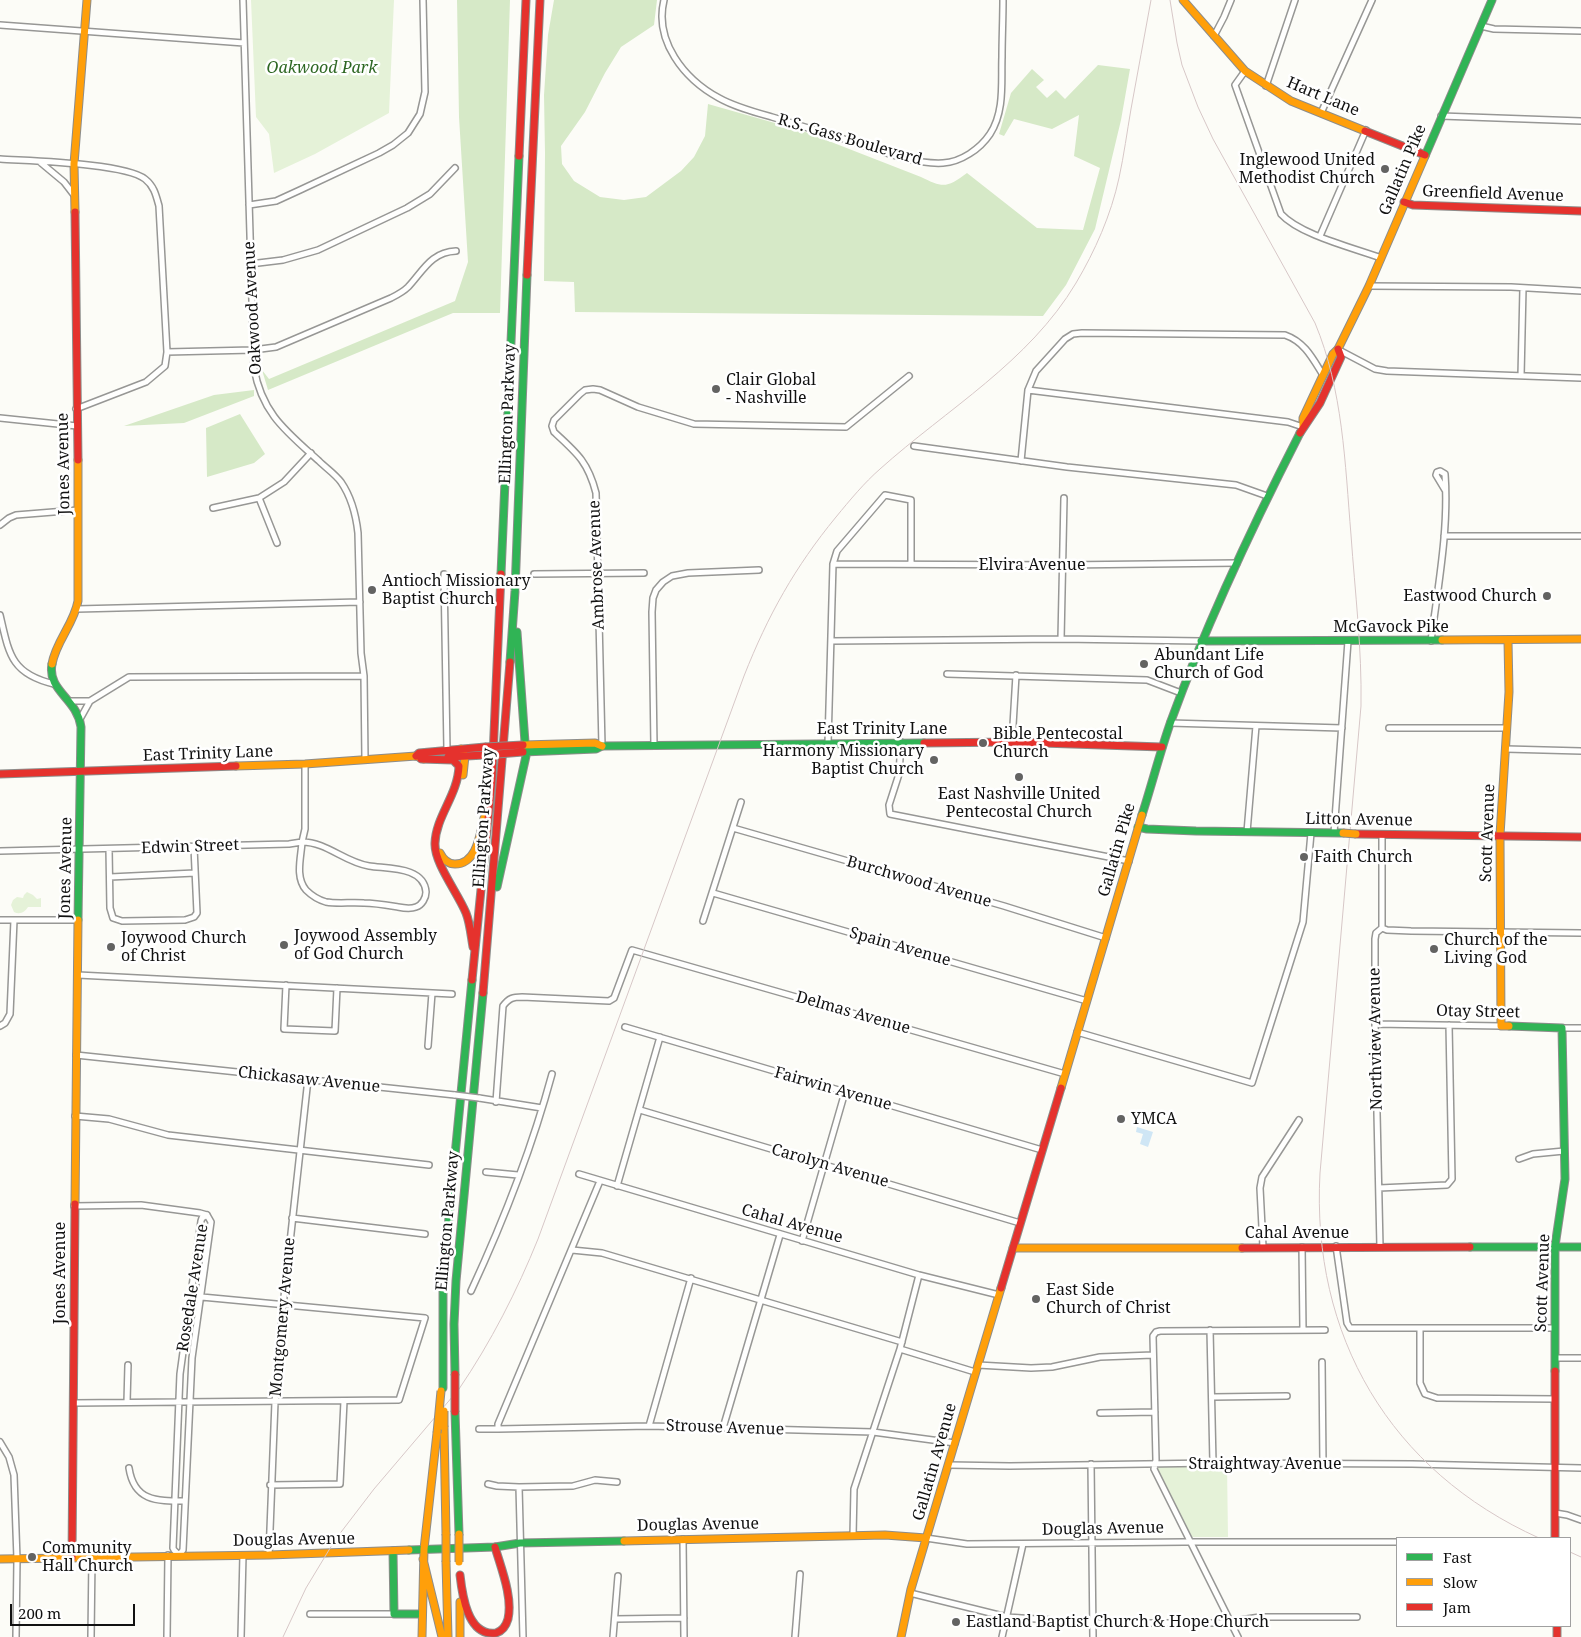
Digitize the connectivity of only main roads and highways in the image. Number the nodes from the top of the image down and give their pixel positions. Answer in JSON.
{"nodes":[{"id":1,"x":87,"y":0,"type":"edge"},
{"id":2,"x":521,"y":0,"type":"edge"},
{"id":3,"x":526,"y":0,"type":"edge"},
{"id":4,"x":540,"y":0,"type":"edge"},
{"id":5,"x":546,"y":0,"type":"edge"},
{"id":6,"x":1183,"y":0,"type":"edge"},
{"id":7,"x":1492,"y":0,"type":"edge"},
{"id":8,"x":538,"y":47,"type":"junction"},
{"id":9,"x":522,"y":102,"type":"junction"},
{"id":10,"x":1425,"y":154,"type":"junction"},
{"id":11,"x":1404,"y":202,"type":"junction"},
{"id":12,"x":1581,"y":210,"type":"edge"},
{"id":13,"x":1338,"y":349,"type":"junction"},
{"id":14,"x":1303,"y":427,"type":"junction"},
{"id":15,"x":515,"y":591,"type":"junction"},
{"id":16,"x":1581,"y":640,"type":"edge"},
{"id":17,"x":1201,"y":641,"type":"junction"},
{"id":18,"x":1508,"y":641,"type":"junction"},
{"id":19,"x":1162,"y":747,"type":"junction"},
{"id":20,"x":524,"y":748,"type":"junction"},
{"id":21,"x":462,"y":754,"type":"junction"},
{"id":22,"x":419,"y":758,"type":"junction"},
{"id":23,"x":459,"y":766,"type":"junction"},
{"id":24,"x":81,"y":772,"type":"junction"},
{"id":25,"x":0,"y":774,"type":"edge"},
{"id":26,"x":492,"y":779,"type":"junction"},
{"id":27,"x":1138,"y":827,"type":"junction"},
{"id":28,"x":1500,"y":835,"type":"junction"},
{"id":29,"x":1581,"y":837,"type":"edge"},
{"id":30,"x":491,"y":908,"type":"junction"},
{"id":31,"x":475,"y":959,"type":"junction"},
{"id":32,"x":1501,"y":1026,"type":"joint"},
{"id":33,"x":1562,"y":1028,"type":"joint"},
{"id":34,"x":1555,"y":1246,"type":"junction"},
{"id":35,"x":1581,"y":1247,"type":"edge"},
{"id":36,"x":1013,"y":1248,"type":"junction"},
{"id":37,"x":999,"y":1296,"type":"joint"},
{"id":38,"x":442,"y":1390,"type":"junction"},
{"id":39,"x":1555,"y":1537,"type":"edge"},
{"id":40,"x":926,"y":1538,"type":"junction"},
{"id":41,"x":497,"y":1547,"type":"junction"},
{"id":42,"x":424,"y":1549,"type":"junction"},
{"id":43,"x":393,"y":1551,"type":"junction"},
{"id":44,"x":72,"y":1558,"type":"junction"},
{"id":45,"x":423,"y":1558,"type":"junction"},
{"id":46,"x":0,"y":1559,"type":"edge"},
{"id":47,"x":460,"y":1575,"type":"junction"},
{"id":48,"x":421,"y":1614,"type":"junction"},
{"id":49,"x":506,"y":1636,"type":"edge"},
{"id":50,"x":422,"y":1637,"type":"edge"},
{"id":51,"x":442,"y":1637,"type":"edge"},
{"id":52,"x":448,"y":1637,"type":"edge"},
{"id":53,"x":460,"y":1637,"type":"edge"},
{"id":54,"x":900,"y":1637,"type":"edge"}],
"edges":[{"from":1,"to":24,"type":"main road","name":"Jones Avenue"},
{"from":2,"to":9,"type":"main road"},
{"from":3,"to":9,"type":"main road","name":"Ellington Parkway"},
{"from":4,"to":8,"type":"main road","name":"Ellington Parkway"},
{"from":5,"to":8,"type":"main road"},
{"from":6,"to":10,"type":"main road","name":"Hart Lane"},
{"from":7,"to":10,"type":"main road","name":"Gallatin Pike"},
{"from":8,"to":15,"type":"main road","name":"Ellington Parkway"},
{"from":9,"to":26,"type":"main road","name":"Ellington Parkway"},
{"from":10,"to":11,"type":"main road","name":"Gallatin Pike"},
{"from":11,"to":12,"type":"main road","name":"Greenfield Avenue"},
{"from":11,"to":13,"type":"main road","name":"Gallatin Pike"},
{"from":13,"to":14,"type":"main road","name":"Gallatin Pike"},
{"from":13,"to":14,"type":"main road","name":"Gallatin Pike"},
{"from":14,"to":17,"type":"main road","name":"Gallatin Pike"},
{"from":15,"to":20,"type":"main road"},
{"from":15,"to":30,"type":"main road","name":"Ellington Parkway"},
{"from":16,"to":18,"type":"main road","name":"McGavock Pike"},
{"from":17,"to":18,"type":"main road","name":"McGavock Pike"},
{"from":17,"to":19,"type":"main road","name":"Gallatin Pike"},
{"from":18,"to":28,"type":"main road","name":"Scott Avenue"},
{"from":19,"to":20,"type":"main road","name":"East Trinity Lane"},
{"from":19,"to":27,"type":"main road","name":"Gallatin Pike"},
{"from":20,"to":21,"type":"main road","name":"East Trinity Lane","bridge":true},
{"from":20,"to":30,"type":"main road"},
{"from":21,"to":22,"type":"main road","name":"East Trinity Lane"},
{"from":21,"to":22,"type":"main road","name":"East Trinity Lane"},
{"from":21,"to":23,"type":"main road"},
{"from":21,"to":26,"type":"main road"},
{"from":22,"to":23,"type":"main road"},
{"from":22,"to":24,"type":"main road","name":"East Trinity Lane"},
{"from":23,"to":31,"type":"main road"},
{"from":24,"to":25,"type":"main road","name":"East Trinity Lane"},
{"from":24,"to":44,"type":"main road","name":"Jones Avenue"},
{"from":26,"to":31,"type":"main road","name":"Ellington Parkway"},
{"from":27,"to":28,"type":"main road","name":"Litton Avenue","bridge":true},
{"from":27,"to":36,"type":"main road","name":"Gallatin Pike"},
{"from":28,"to":29,"type":"main road","name":"Litton Avenue"},
{"from":28,"to":32,"type":"main road","name":"Scott Avenue"},
{"from":30,"to":47,"type":"main road","name":"Ellington Parkway","bridge":true},
{"from":31,"to":38,"type":"main road","name":"Ellington Parkway"},
{"from":32,"to":33,"type":"main road","name":"Otay Street"},
{"from":33,"to":34,"type":"main road","name":"Scott Avenue"},
{"from":34,"to":35,"type":"main road","name":"Cahal Avenue"},
{"from":34,"to":36,"type":"main road","name":"Cahal Avenue"},
{"from":34,"to":39,"type":"main road","name":"Scott Avenue"},
{"from":36,"to":37,"type":"main road","name":"Gallatin Pike"},
{"from":37,"to":40,"type":"main road","name":"Gallatin Avenue"},
{"from":38,"to":42,"type":"main road","bridge":true},
{"from":38,"to":52,"type":"main road","bridge":true},
{"from":40,"to":41,"type":"main road","name":"Douglas Avenue"},
{"from":40,"to":54,"type":"main road","name":"Gallatin Avenue"},
{"from":41,"to":42,"type":"main road","name":"Douglas Avenue"},
{"from":41,"to":47,"type":"main road"},
{"from":41,"to":49,"type":"main road"},
{"from":42,"to":43,"type":"main road","name":"Douglas Avenue"},
{"from":42,"to":45,"type":"main road"},
{"from":43,"to":44,"type":"main road","name":"Douglas Avenue"},
{"from":43,"to":48,"type":"main road"},
{"from":44,"to":46,"type":"main road","name":"Douglas Avenue"},
{"from":45,"to":48,"type":"main road"},
{"from":45,"to":51,"type":"main road"},
{"from":47,"to":53,"type":"main road","name":"Ellington Parkway"},
{"from":48,"to":50,"type":"main road"}]}
